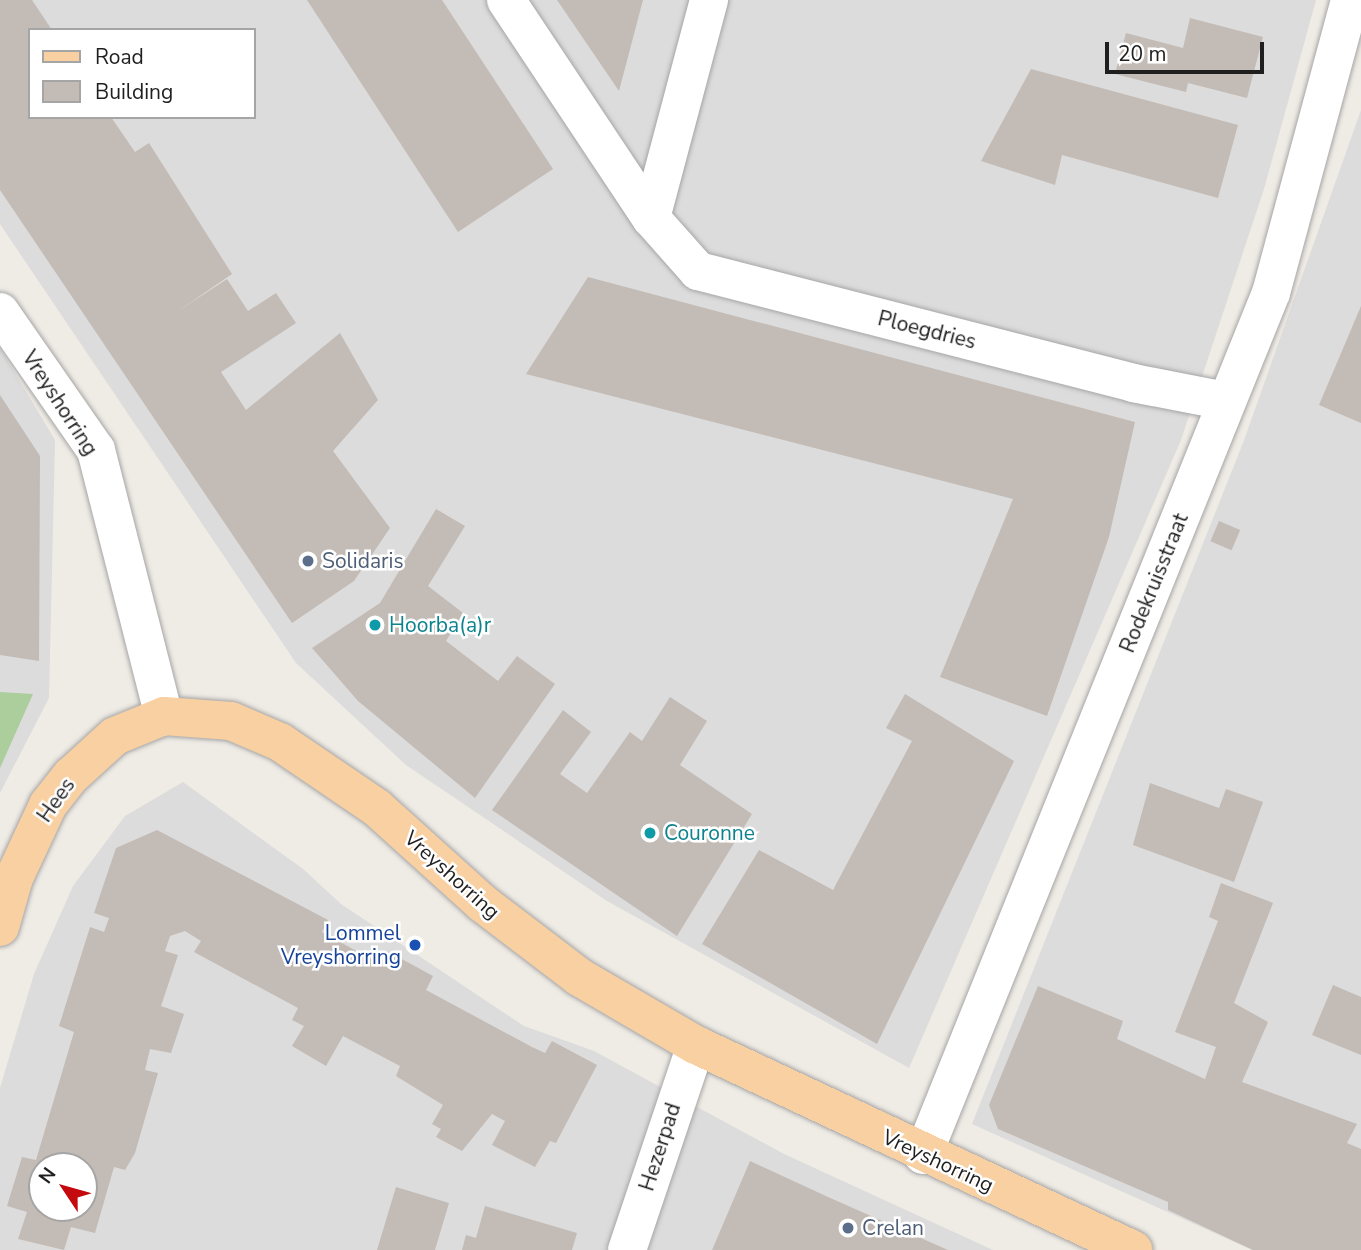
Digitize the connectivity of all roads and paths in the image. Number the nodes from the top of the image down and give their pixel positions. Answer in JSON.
{"nodes":[{"id":1,"x":506,"y":0,"type":"edge"},
{"id":2,"x":709,"y":0,"type":"edge"},
{"id":3,"x":1350,"y":0,"type":"edge"},
{"id":4,"x":651,"y":218,"type":"junction"},
{"id":5,"x":0,"y":312,"type":"edge"},
{"id":6,"x":1226,"y":401,"type":"junction"},
{"id":7,"x":164,"y":716,"type":"junction"},
{"id":8,"x":0,"y":927,"type":"edge"},
{"id":9,"x":696,"y":1045,"type":"junction"},
{"id":10,"x":923,"y":1155,"type":"junction"},
{"id":11,"x":627,"y":1250,"type":"edge"},
{"id":12,"x":1133,"y":1250,"type":"edge"}],
"edges":[{"from":1,"to":4,"type":"street","name":"Ploegdries"},
{"from":2,"to":4,"type":"street"},
{"from":3,"to":6,"type":"street","name":"Rodekruisstraat"},
{"from":4,"to":6,"type":"street","name":"Ploegdries"},
{"from":5,"to":7,"type":"street","name":"Vreyshorring"},
{"from":6,"to":10,"type":"street","name":"Rodekruisstraat"},
{"from":7,"to":8,"type":"main road","name":"Hees"},
{"from":7,"to":9,"type":"main road","name":"Vreyshorring"},
{"from":9,"to":10,"type":"main road","name":"Vreyshorring"},
{"from":9,"to":11,"type":"street","name":"Hezerpad"},
{"from":10,"to":12,"type":"main road","name":"Vreyshorring"}]}
